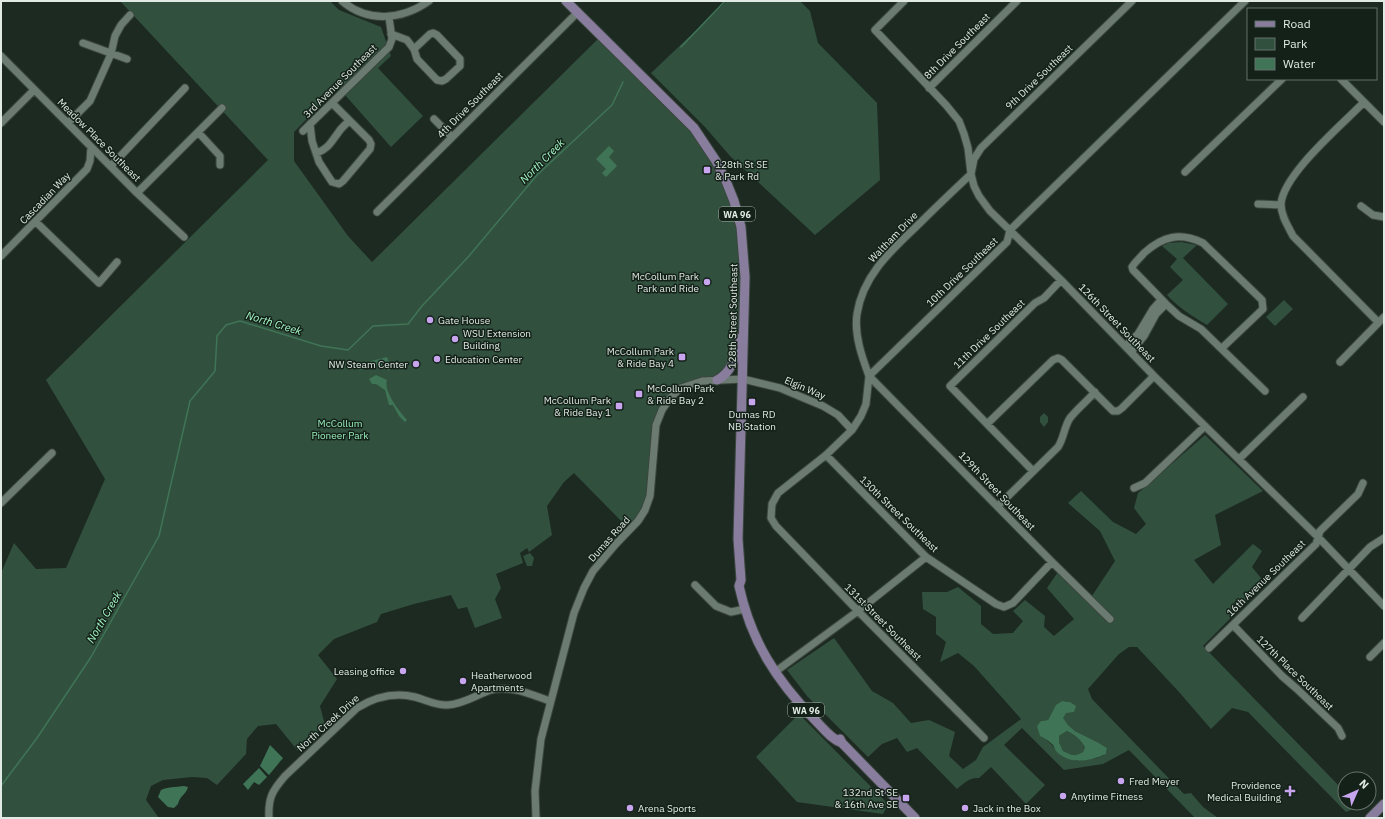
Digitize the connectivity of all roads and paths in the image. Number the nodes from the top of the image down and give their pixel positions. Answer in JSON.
{"nodes":[{"id":1,"x":342,"y":1,"type":"edge"},
{"id":2,"x":429,"y":1,"type":"edge"},
{"id":3,"x":566,"y":1,"type":"edge"},
{"id":4,"x":904,"y":1,"type":"edge"},
{"id":5,"x":1017,"y":1,"type":"edge"},
{"id":6,"x":1132,"y":1,"type":"edge"},
{"id":7,"x":1245,"y":1,"type":"edge"},
{"id":8,"x":578,"y":12,"type":"junction"},
{"id":9,"x":130,"y":15,"type":"dead end"},
{"id":10,"x":389,"y":17,"type":"junction"},
{"id":11,"x":391,"y":34,"type":"junction"},
{"id":12,"x":83,"y":43,"type":"dead end"},
{"id":13,"x":414,"y":49,"type":"junction"},
{"id":14,"x":110,"y":54,"type":"junction"},
{"id":15,"x":1,"y":56,"type":"edge"},
{"id":16,"x":127,"y":60,"type":"dead end"},
{"id":17,"x":1281,"y":80,"type":"edge"},
{"id":18,"x":1342,"y":80,"type":"edge"},
{"id":19,"x":185,"y":88,"type":"dead end"},
{"id":20,"x":929,"y":88,"type":"junction"},
{"id":21,"x":34,"y":90,"type":"junction"},
{"id":22,"x":1364,"y":102,"type":"junction"},
{"id":23,"x":332,"y":103,"type":"junction"},
{"id":24,"x":222,"y":108,"type":"dead end"},
{"id":25,"x":434,"y":119,"type":"dead end"},
{"id":26,"x":349,"y":121,"type":"junction"},
{"id":27,"x":1384,"y":122,"type":"edge"},
{"id":28,"x":1,"y":123,"type":"edge"},
{"id":29,"x":68,"y":123,"type":"junction"},
{"id":30,"x":310,"y":124,"type":"junction"},
{"id":31,"x":303,"y":131,"type":"dead end"},
{"id":32,"x":198,"y":132,"type":"junction"},
{"id":33,"x":452,"y":137,"type":"junction"},
{"id":34,"x":91,"y":147,"type":"junction"},
{"id":35,"x":317,"y":153,"type":"junction"},
{"id":36,"x":220,"y":165,"type":"dead end"},
{"id":37,"x":111,"y":166,"type":"junction"},
{"id":38,"x":1185,"y":172,"type":"dead end"},
{"id":39,"x":971,"y":174,"type":"junction"},
{"id":40,"x":137,"y":194,"type":"junction"},
{"id":41,"x":1258,"y":204,"type":"dead end"},
{"id":42,"x":1281,"y":205,"type":"junction"},
{"id":43,"x":1361,"y":206,"type":"dead end"},
{"id":44,"x":377,"y":212,"type":"dead end"},
{"id":45,"x":1384,"y":217,"type":"edge"},
{"id":46,"x":36,"y":222,"type":"junction"},
{"id":47,"x":1010,"y":230,"type":"junction"},
{"id":48,"x":184,"y":237,"type":"dead end"},
{"id":49,"x":1,"y":256,"type":"edge"},
{"id":50,"x":117,"y":262,"type":"dead end"},
{"id":51,"x":1061,"y":280,"type":"junction"},
{"id":52,"x":1163,"y":302,"type":"junction"},
{"id":53,"x":1384,"y":317,"type":"edge"},
{"id":54,"x":1378,"y":322,"type":"junction"},
{"id":55,"x":744,"y":324,"type":"junction"},
{"id":56,"x":1222,"y":348,"type":"junction"},
{"id":57,"x":1129,"y":349,"type":"junction"},
{"id":58,"x":1340,"y":362,"type":"dead end"},
{"id":59,"x":869,"y":376,"type":"junction"},
{"id":60,"x":1154,"y":376,"type":"junction"},
{"id":61,"x":743,"y":379,"type":"junction"},
{"id":62,"x":717,"y":380,"type":"junction"},
{"id":63,"x":1265,"y":390,"type":"dead end"},
{"id":64,"x":1095,"y":392,"type":"junction"},
{"id":65,"x":1303,"y":397,"type":"dead end"},
{"id":66,"x":987,"y":424,"type":"junction"},
{"id":67,"x":1205,"y":426,"type":"junction"},
{"id":68,"x":852,"y":430,"type":"junction"},
{"id":69,"x":52,"y":453,"type":"dead end"},
{"id":70,"x":826,"y":455,"type":"junction"},
{"id":71,"x":1239,"y":459,"type":"junction"},
{"id":72,"x":1033,"y":472,"type":"junction"},
{"id":73,"x":1363,"y":483,"type":"dead end"},
{"id":74,"x":1134,"y":488,"type":"dead end"},
{"id":75,"x":1,"y":504,"type":"edge"},
{"id":76,"x":998,"y":506,"type":"junction"},
{"id":77,"x":1318,"y":537,"type":"junction"},
{"id":78,"x":1384,"y":538,"type":"edge"},
{"id":79,"x":926,"y":557,"type":"junction"},
{"id":80,"x":1052,"y":562,"type":"junction"},
{"id":81,"x":1348,"y":569,"type":"junction"},
{"id":82,"x":741,"y":580,"type":"junction"},
{"id":83,"x":695,"y":585,"type":"dead end"},
{"id":84,"x":1384,"y":606,"type":"edge"},
{"id":85,"x":745,"y":609,"type":"junction"},
{"id":86,"x":858,"y":611,"type":"junction"},
{"id":87,"x":1302,"y":618,"type":"dead end"},
{"id":88,"x":1110,"y":619,"type":"dead end"},
{"id":89,"x":1233,"y":625,"type":"junction"},
{"id":90,"x":1384,"y":643,"type":"edge"},
{"id":91,"x":1209,"y":648,"type":"dead end"},
{"id":92,"x":1370,"y":657,"type":"dead end"},
{"id":93,"x":779,"y":669,"type":"junction"},
{"id":94,"x":550,"y":701,"type":"junction"},
{"id":95,"x":1342,"y":736,"type":"dead end"},
{"id":96,"x":984,"y":738,"type":"dead end"},
{"id":97,"x":842,"y":743,"type":"junction"},
{"id":98,"x":1384,"y":804,"type":"edge"},
{"id":99,"x":269,"y":818,"type":"edge"},
{"id":100,"x":536,"y":818,"type":"edge"},
{"id":101,"x":915,"y":818,"type":"edge"},
{"id":102,"x":1370,"y":818,"type":"edge"}],
"edges":[{"from":1,"to":10,"type":"street"},
{"from":2,"to":10,"type":"street"},
{"from":3,"to":8,"type":"main road","name":"128th Street Southeast","number":"WA 96"},
{"from":4,"to":20,"type":"street","name":"126th Street Southeast"},
{"from":5,"to":20,"type":"street","name":"8th Drive Southeast"},
{"from":6,"to":39,"type":"street","name":"9th Drive Southeast"},
{"from":7,"to":47,"type":"street","name":"10th Drive Southeast"},
{"from":8,"to":33,"type":"street","name":"4th Drive Southeast"},
{"from":8,"to":55,"type":"main road","name":"128th Street Southeast","number":"WA 96"},
{"from":9,"to":14,"type":"street"},
{"from":10,"to":11,"type":"street","name":"3rd Avenue Southeast"},
{"from":11,"to":13,"type":"street"},
{"from":11,"to":23,"type":"street","name":"3rd Avenue Southeast"},
{"from":12,"to":14,"type":"street"},
{"from":13,"to":13,"type":"street"},
{"from":14,"to":16,"type":"street"},
{"from":14,"to":29,"type":"street"},
{"from":15,"to":21,"type":"street","name":"Meadow Place Southeast"},
{"from":17,"to":38,"type":"street"},
{"from":18,"to":22,"type":"street"},
{"from":19,"to":37,"type":"street"},
{"from":20,"to":39,"type":"street","name":"126th Street Southeast"},
{"from":21,"to":28,"type":"street"},
{"from":21,"to":29,"type":"street","name":"Meadow Place Southeast"},
{"from":22,"to":27,"type":"street"},
{"from":22,"to":42,"type":"street"},
{"from":23,"to":26,"type":"street"},
{"from":23,"to":30,"type":"street","name":"3rd Avenue Southeast"},
{"from":24,"to":32,"type":"street"},
{"from":25,"to":33,"type":"street"},
{"from":26,"to":35,"type":"street"},
{"from":26,"to":35,"type":"street"},
{"from":29,"to":34,"type":"street","name":"Meadow Place Southeast"},
{"from":30,"to":31,"type":"street","name":"3rd Avenue Southeast"},
{"from":30,"to":35,"type":"street"},
{"from":32,"to":36,"type":"street"},
{"from":32,"to":40,"type":"street"},
{"from":33,"to":44,"type":"street","name":"4th Drive Southeast"},
{"from":34,"to":37,"type":"street","name":"Meadow Place Southeast"},
{"from":34,"to":46,"type":"street","name":"Cascadian Way"},
{"from":37,"to":40,"type":"street","name":"Meadow Place Southeast"},
{"from":39,"to":47,"type":"street","name":"126th Street Southeast"},
{"from":39,"to":59,"type":"street","name":"Waltham Drive"},
{"from":40,"to":48,"type":"street","name":"Meadow Place Southeast"},
{"from":41,"to":42,"type":"street"},
{"from":42,"to":54,"type":"street"},
{"from":43,"to":45,"type":"street"},
{"from":46,"to":49,"type":"street","name":"Cascadian Way"},
{"from":46,"to":50,"type":"street"},
{"from":47,"to":51,"type":"street","name":"126th Street Southeast"},
{"from":47,"to":59,"type":"street","name":"10th Drive Southeast"},
{"from":51,"to":57,"type":"street","name":"126th Street Southeast"},
{"from":51,"to":66,"type":"street","name":"11th Drive Southeast"},
{"from":52,"to":56,"type":"street"},
{"from":52,"to":56,"type":"street"},
{"from":52,"to":57,"type":"street"},
{"from":53,"to":54,"type":"street"},
{"from":54,"to":58,"type":"street"},
{"from":55,"to":61,"type":"main road","name":"128th Street Southeast","number":"WA 96"},
{"from":55,"to":62,"type":"main road"},
{"from":56,"to":63,"type":"street"},
{"from":57,"to":60,"type":"street","name":"126th Street Southeast"},
{"from":59,"to":68,"type":"street"},
{"from":59,"to":76,"type":"street","name":"129th Street Southeast"},
{"from":60,"to":64,"type":"street"},
{"from":60,"to":67,"type":"street","name":"126th Street Southeast"},
{"from":61,"to":62,"type":"street","name":"Dumas Road"},
{"from":61,"to":68,"type":"street","name":"Elgin Way"},
{"from":61,"to":82,"type":"main road","name":"128th Street Southeast","number":"WA 96"},
{"from":62,"to":94,"type":"street","name":"Dumas Road"},
{"from":64,"to":66,"type":"street"},
{"from":64,"to":72,"type":"street"},
{"from":65,"to":71,"type":"street"},
{"from":66,"to":72,"type":"street"},
{"from":67,"to":71,"type":"street","name":"126th Street Southeast"},
{"from":67,"to":74,"type":"street"},
{"from":68,"to":70,"type":"street"},
{"from":69,"to":75,"type":"street"},
{"from":70,"to":79,"type":"street","name":"130th Street Southeast"},
{"from":70,"to":86,"type":"street","name":"131st Street Southeast"},
{"from":71,"to":77,"type":"street","name":"126th Street Southeast"},
{"from":72,"to":76,"type":"street"},
{"from":73,"to":77,"type":"street","name":"16th Avenue Southeast"},
{"from":76,"to":80,"type":"street","name":"129th Street Southeast"},
{"from":77,"to":81,"type":"street","name":"126th Street Southeast"},
{"from":77,"to":89,"type":"street","name":"16th Avenue Southeast"},
{"from":78,"to":81,"type":"street"},
{"from":79,"to":80,"type":"street","name":"130th Street Southeast"},
{"from":79,"to":86,"type":"street"},
{"from":80,"to":88,"type":"street","name":"129th Street Southeast"},
{"from":81,"to":84,"type":"street","name":"126th Street Southeast"},
{"from":81,"to":87,"type":"street"},
{"from":82,"to":85,"type":"main road","number":"WA 96"},
{"from":82,"to":93,"type":"main road","number":"WA 96"},
{"from":83,"to":85,"type":"street"},
{"from":85,"to":97,"type":"main road","number":"WA 96"},
{"from":86,"to":93,"type":"street"},
{"from":86,"to":96,"type":"street","name":"131st Street Southeast"},
{"from":89,"to":91,"type":"street","name":"16th Avenue Southeast"},
{"from":89,"to":95,"type":"street","name":"127th Place Southeast"},
{"from":90,"to":92,"type":"street"},
{"from":93,"to":97,"type":"main road","number":"WA 96"},
{"from":94,"to":99,"type":"street","name":"North Creek Drive"},
{"from":94,"to":100,"type":"street","name":"Dumas Road"},
{"from":97,"to":101,"type":"main road","number":"WA 96"},
{"from":98,"to":102,"type":"main road"}]}
